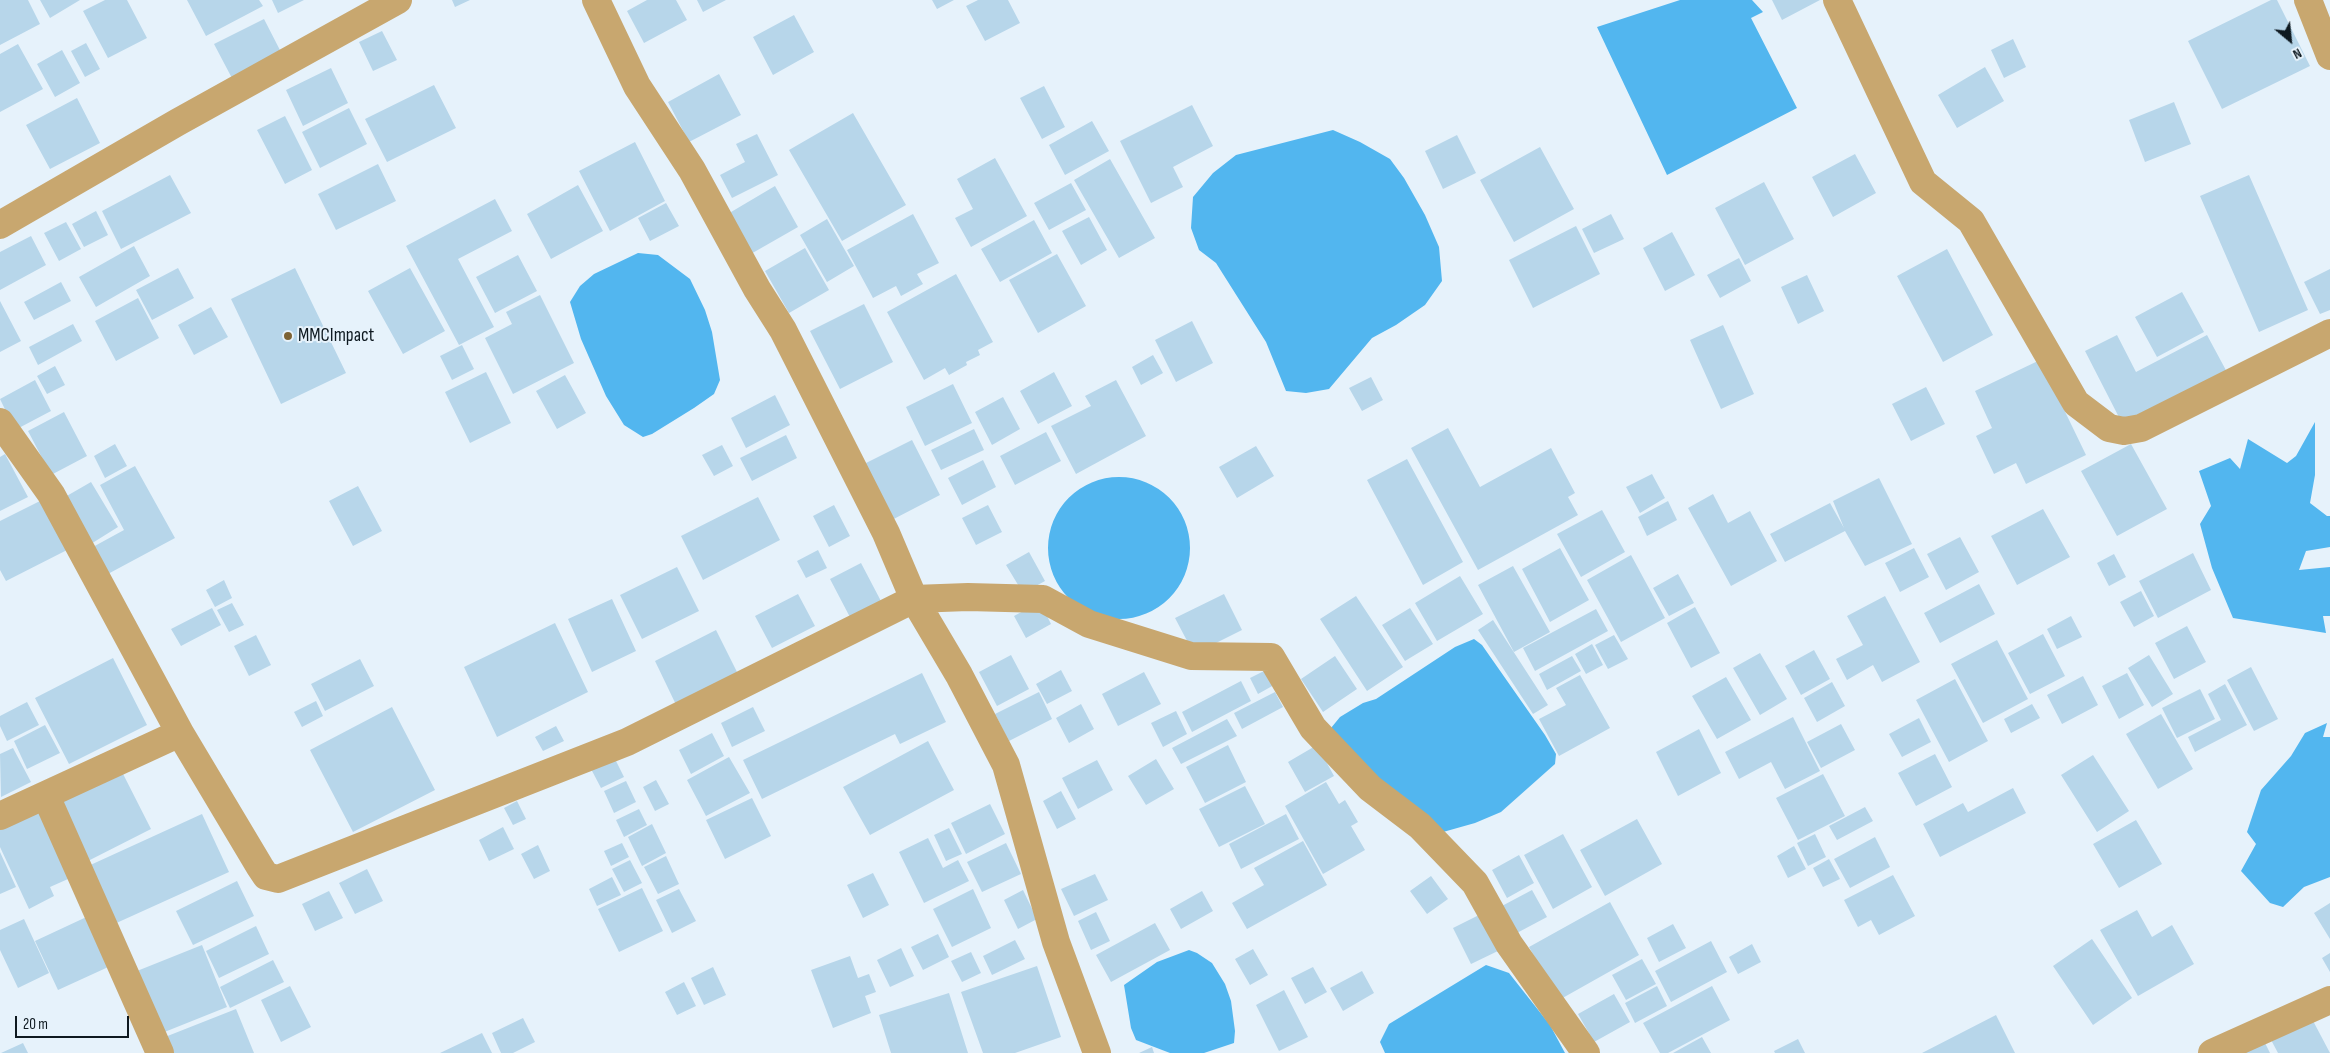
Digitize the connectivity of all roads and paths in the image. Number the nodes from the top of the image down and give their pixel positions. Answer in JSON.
{"nodes":[{"id":1,"x":398,"y":0,"type":"edge"},
{"id":2,"x":596,"y":0,"type":"edge"},
{"id":3,"x":1837,"y":0,"type":"edge"},
{"id":4,"x":2308,"y":0,"type":"edge"},
{"id":5,"x":2330,"y":56,"type":"edge"},
{"id":6,"x":0,"y":225,"type":"edge"},
{"id":7,"x":2330,"y":333,"type":"edge"},
{"id":8,"x":0,"y":422,"type":"edge"},
{"id":9,"x":914,"y":600,"type":"junction"},
{"id":10,"x":180,"y":733,"type":"junction"},
{"id":11,"x":46,"y":796,"type":"junction"},
{"id":12,"x":0,"y":816,"type":"edge"},
{"id":13,"x":2330,"y":1000,"type":"edge"},
{"id":14,"x":160,"y":1053,"type":"edge"},
{"id":15,"x":1097,"y":1053,"type":"edge"},
{"id":16,"x":1586,"y":1053,"type":"edge"},
{"id":17,"x":2212,"y":1053,"type":"edge"}],
"edges":[{"from":1,"to":6,"type":"street"},
{"from":2,"to":9,"type":"street"},
{"from":3,"to":7,"type":"street"},
{"from":4,"to":5,"type":"street"},
{"from":8,"to":10,"type":"street"},
{"from":9,"to":10,"type":"street"},
{"from":9,"to":15,"type":"street"},
{"from":9,"to":16,"type":"street"},
{"from":10,"to":11,"type":"street"},
{"from":11,"to":12,"type":"street"},
{"from":11,"to":14,"type":"street"},
{"from":13,"to":17,"type":"street"}]}
